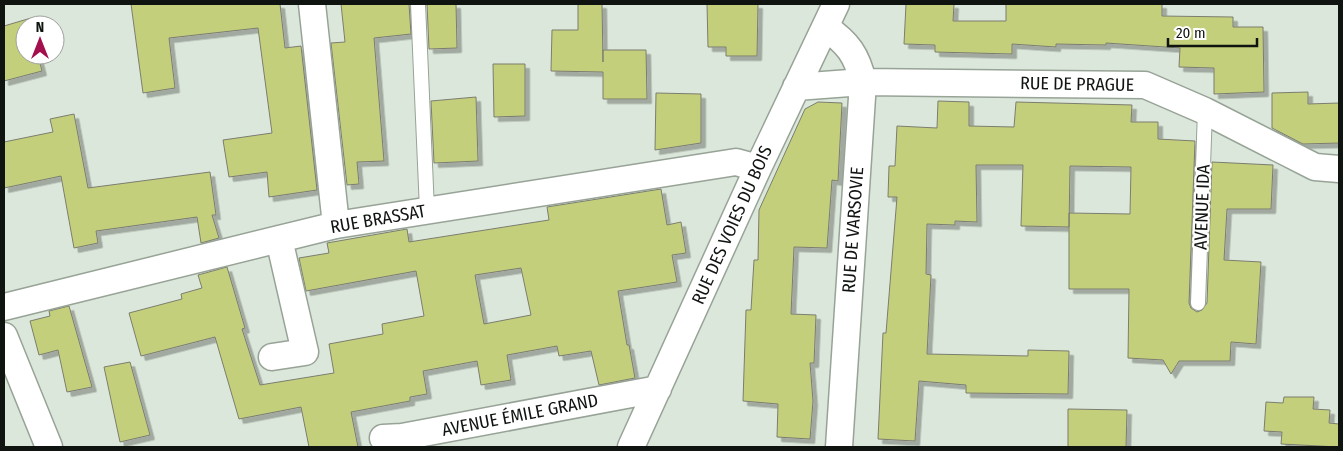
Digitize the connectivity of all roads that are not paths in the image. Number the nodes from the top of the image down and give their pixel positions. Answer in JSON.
{"nodes":[{"id":1,"x":312,"y":4,"type":"edge"},
{"id":2,"x":418,"y":4,"type":"edge"},
{"id":3,"x":836,"y":4,"type":"edge"},
{"id":4,"x":825,"y":27,"type":"junction"},
{"id":5,"x":863,"y":82,"type":"junction"},
{"id":6,"x":796,"y":87,"type":"junction"},
{"id":7,"x":1205,"y":111,"type":"junction"},
{"id":8,"x":758,"y":168,"type":"junction"},
{"id":9,"x":1339,"y":169,"type":"edge"},
{"id":10,"x":427,"y":210,"type":"junction"},
{"id":11,"x":336,"y":225,"type":"junction"},
{"id":12,"x":279,"y":238,"type":"junction"},
{"id":13,"x":1198,"y":303,"type":"dead end"},
{"id":14,"x":4,"y":307,"type":"edge"},
{"id":15,"x":4,"y":336,"type":"edge"},
{"id":16,"x":272,"y":357,"type":"dead end"},
{"id":17,"x":658,"y":389,"type":"junction"},
{"id":18,"x":383,"y":438,"type":"dead end"},
{"id":19,"x":49,"y":447,"type":"edge"},
{"id":20,"x":631,"y":447,"type":"edge"},
{"id":21,"x":839,"y":447,"type":"edge"}],
"edges":[{"from":1,"to":11,"type":"street"},
{"from":2,"to":10,"type":"lane"},
{"from":3,"to":4,"type":"street","name":"RUE DES VOIES DU BOIS"},
{"from":4,"to":5,"type":"street","name":"RUE DE VARSOVIE"},
{"from":4,"to":6,"type":"street","name":"RUE DES VOIES DU BOIS"},
{"from":5,"to":6,"type":"street","name":"RUE DE PRAGUE"},
{"from":5,"to":7,"type":"street","name":"RUE DE PRAGUE"},
{"from":5,"to":21,"type":"street","name":"RUE DE VARSOVIE"},
{"from":6,"to":8,"type":"street","name":"RUE DES VOIES DU BOIS"},
{"from":7,"to":9,"type":"street","name":"RUE DE PRAGUE"},
{"from":7,"to":13,"type":"lane","name":"AVENUE IDA"},
{"from":8,"to":10,"type":"street","name":"RUE BRASSAT"},
{"from":8,"to":17,"type":"street","name":"RUE DES VOIES DU BOIS"},
{"from":10,"to":11,"type":"street","name":"RUE BRASSAT"},
{"from":11,"to":12,"type":"street","name":"RUE BRASSAT"},
{"from":12,"to":14,"type":"street","name":"RUE BRASSAT"},
{"from":12,"to":16,"type":"street"},
{"from":15,"to":19,"type":"street"},
{"from":17,"to":18,"type":"street","name":"AVENUE ÉMILE GRAND"},
{"from":17,"to":20,"type":"street","name":"RUE DES VOIES DU BOIS"}]}
